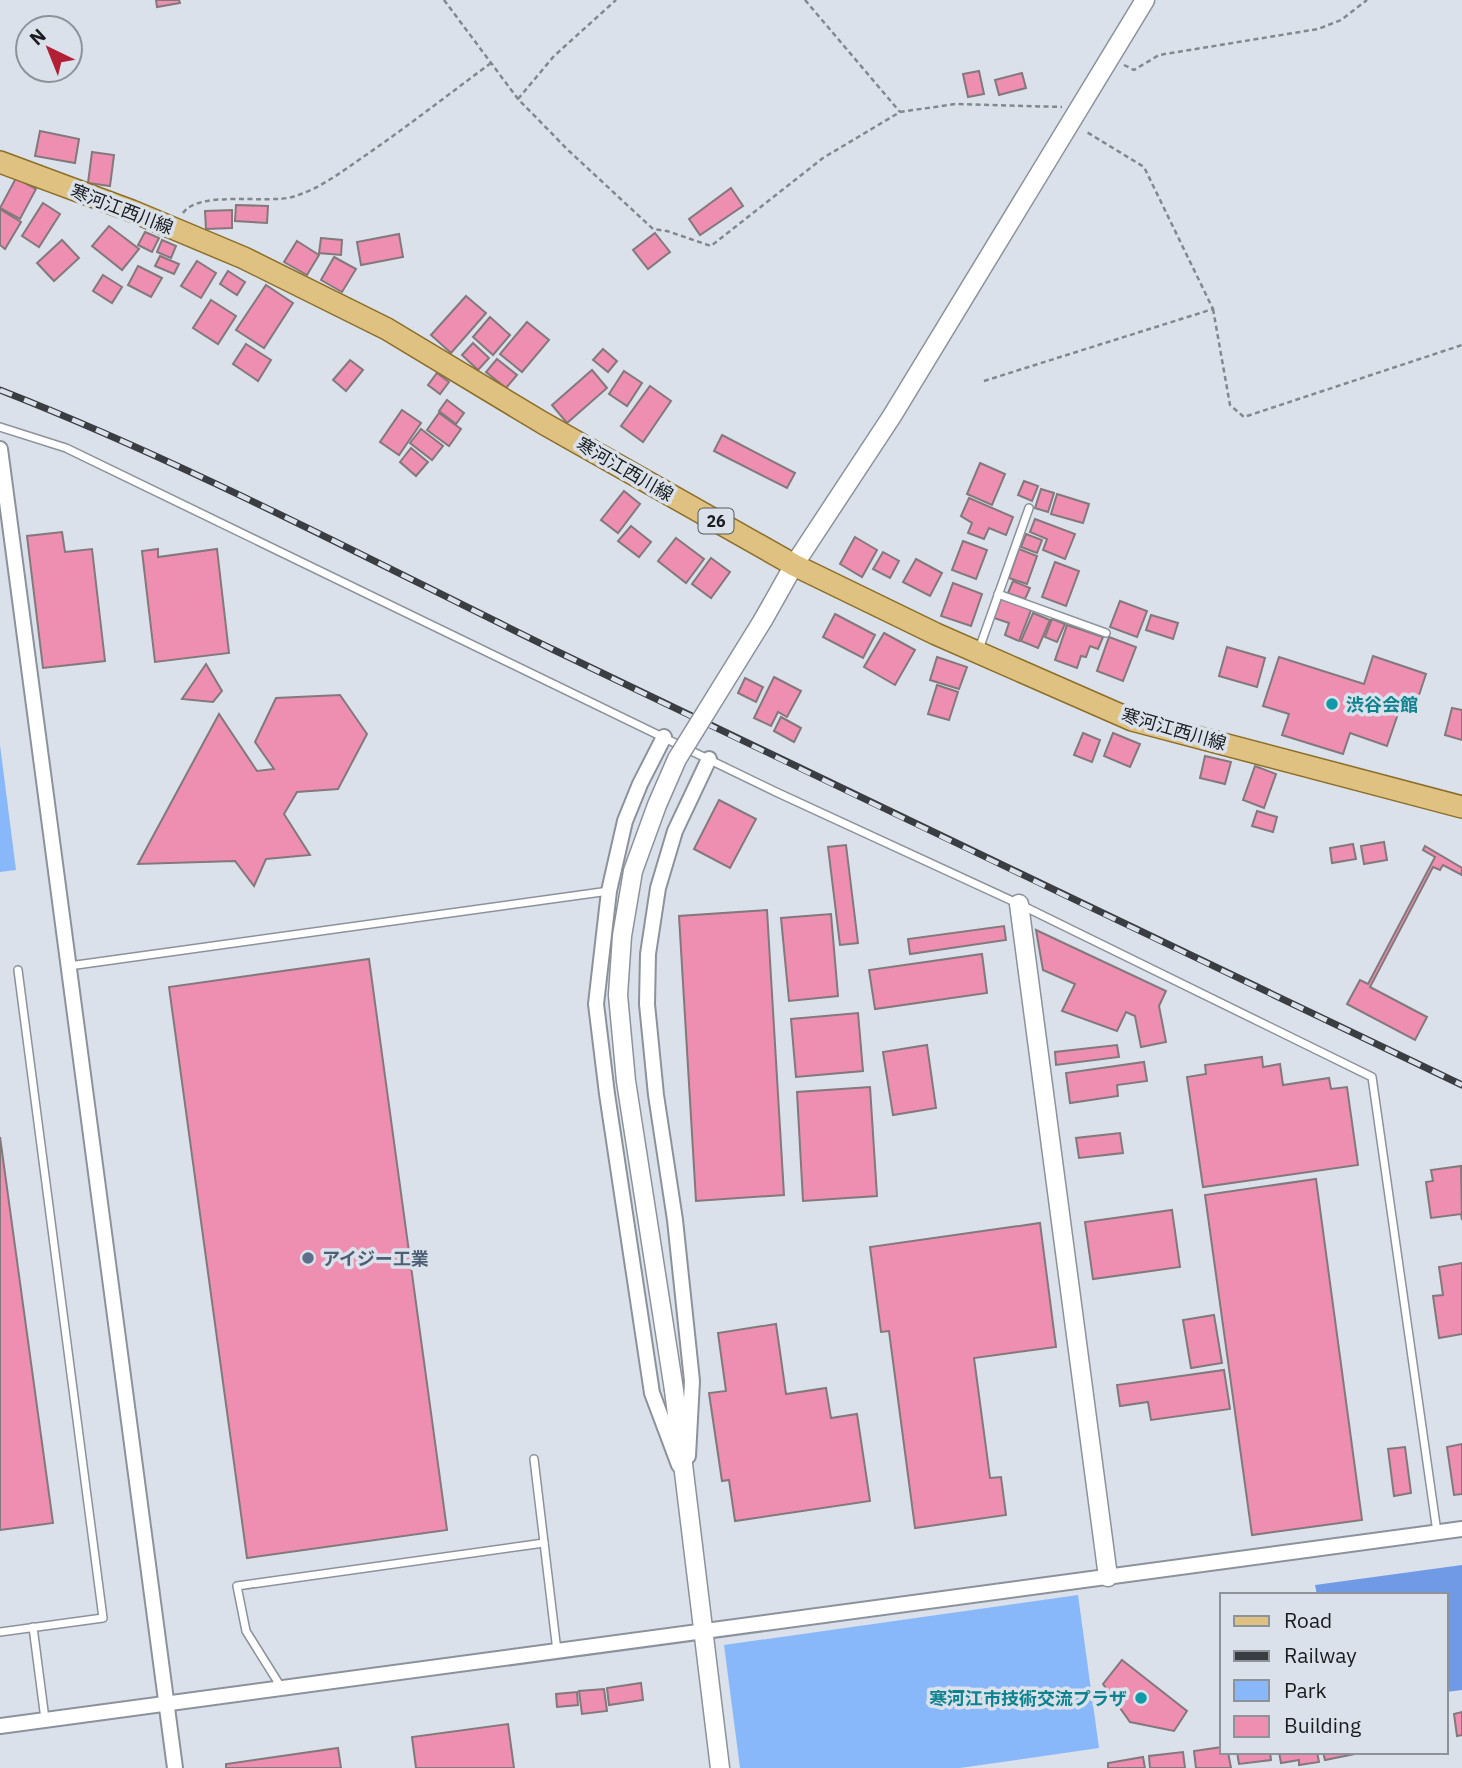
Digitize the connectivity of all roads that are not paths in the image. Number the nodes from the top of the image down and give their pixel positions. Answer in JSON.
{"nodes":[{"id":1,"x":1145,"y":0,"type":"edge"},
{"id":2,"x":0,"y":162,"type":"edge"},
{"id":3,"x":0,"y":427,"type":"edge"},
{"id":4,"x":0,"y":449,"type":"edge"},
{"id":5,"x":1029,"y":508,"type":"dead end"},
{"id":6,"x":794,"y":565,"type":"junction"},
{"id":7,"x":998,"y":594,"type":"junction"},
{"id":8,"x":1106,"y":633,"type":"dead end"},
{"id":9,"x":977,"y":653,"type":"junction"},
{"id":10,"x":664,"y":737,"type":"junction"},
{"id":11,"x":709,"y":759,"type":"junction"},
{"id":12,"x":1462,"y":807,"type":"edge"},
{"id":13,"x":609,"y":891,"type":"junction"},
{"id":14,"x":1019,"y":904,"type":"junction"},
{"id":15,"x":67,"y":966,"type":"junction"},
{"id":16,"x":18,"y":970,"type":"dead end"},
{"id":17,"x":534,"y":1460,"type":"dead end"},
{"id":18,"x":687,"y":1486,"type":"junction"},
{"id":19,"x":1462,"y":1529,"type":"edge"},
{"id":20,"x":1437,"y":1532,"type":"junction"},
{"id":21,"x":544,"y":1543,"type":"junction"},
{"id":22,"x":1108,"y":1577,"type":"junction"},
{"id":23,"x":33,"y":1627,"type":"junction"},
{"id":24,"x":0,"y":1632,"type":"edge"},
{"id":25,"x":701,"y":1632,"type":"junction"},
{"id":26,"x":557,"y":1651,"type":"junction"},
{"id":27,"x":281,"y":1687,"type":"junction"},
{"id":28,"x":166,"y":1703,"type":"junction"},
{"id":29,"x":45,"y":1719,"type":"junction"},
{"id":30,"x":0,"y":1726,"type":"edge"},
{"id":31,"x":175,"y":1768,"type":"edge"},
{"id":32,"x":720,"y":1768,"type":"edge"}],
"edges":[{"from":1,"to":6,"type":"street"},
{"from":2,"to":6,"type":"main road","name":"寒河江西川線","number":"26"},
{"from":3,"to":10,"type":"lane"},
{"from":4,"to":15,"type":"street"},
{"from":5,"to":7,"type":"lane"},
{"from":6,"to":9,"type":"main road","name":"寒河江西川線","number":"26"},
{"from":6,"to":18,"type":"street","bridge":true},
{"from":7,"to":8,"type":"lane"},
{"from":7,"to":9,"type":"lane"},
{"from":9,"to":12,"type":"main road","name":"寒河江西川線","number":"26"},
{"from":10,"to":11,"type":"lane"},
{"from":10,"to":13,"type":"street"},
{"from":11,"to":14,"type":"lane"},
{"from":11,"to":18,"type":"street"},
{"from":13,"to":15,"type":"lane"},
{"from":13,"to":18,"type":"street"},
{"from":14,"to":20,"type":"lane"},
{"from":14,"to":22,"type":"street"},
{"from":15,"to":28,"type":"street"},
{"from":16,"to":23,"type":"lane"},
{"from":17,"to":21,"type":"lane"},
{"from":18,"to":25,"type":"street"},
{"from":19,"to":20,"type":"street"},
{"from":20,"to":22,"type":"street"},
{"from":21,"to":26,"type":"lane"},
{"from":21,"to":27,"type":"lane"},
{"from":22,"to":25,"type":"street"},
{"from":23,"to":24,"type":"lane"},
{"from":23,"to":29,"type":"lane"},
{"from":25,"to":26,"type":"street"},
{"from":25,"to":32,"type":"street"},
{"from":26,"to":27,"type":"street"},
{"from":27,"to":28,"type":"street"},
{"from":28,"to":29,"type":"street"},
{"from":28,"to":31,"type":"street"},
{"from":29,"to":30,"type":"street"}]}
